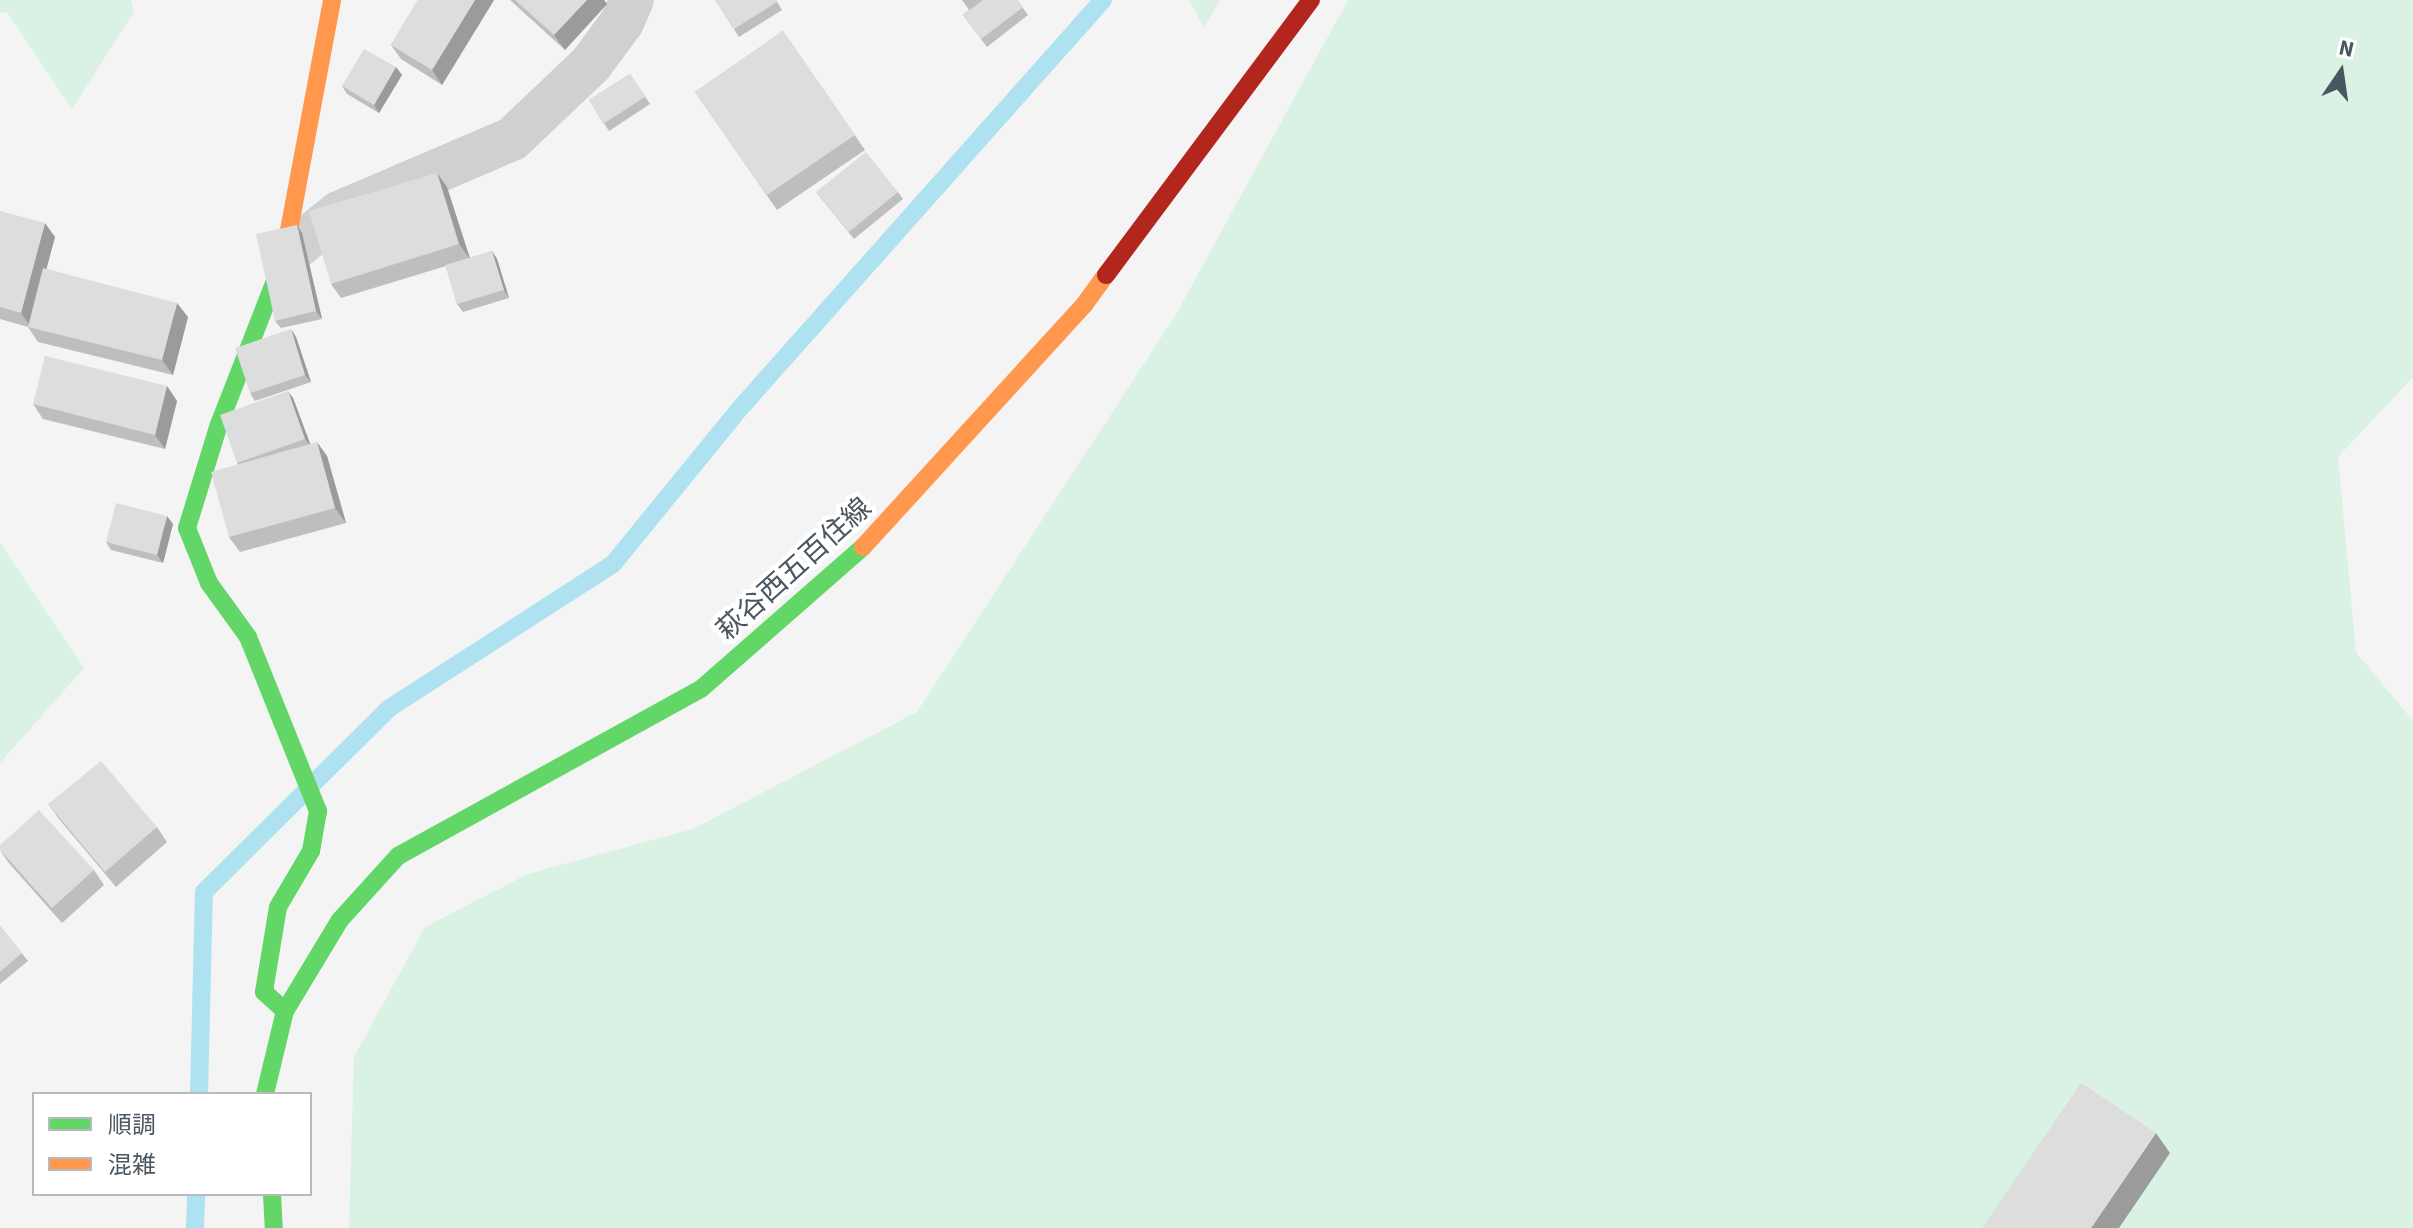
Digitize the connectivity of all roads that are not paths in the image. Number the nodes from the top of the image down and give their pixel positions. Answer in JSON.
{"nodes":[{"id":1,"x":332,"y":0,"type":"edge"},
{"id":2,"x":632,"y":0,"type":"edge"},
{"id":3,"x":1311,"y":0,"type":"edge"},
{"id":4,"x":284,"y":257,"type":"junction"},
{"id":5,"x":285,"y":1011,"type":"junction"},
{"id":6,"x":265,"y":1092,"type":"edge"},
{"id":7,"x":272,"y":1196,"type":"edge"},
{"id":8,"x":274,"y":1228,"type":"edge"}],
"edges":[{"from":1,"to":4,"type":"main road"},
{"from":2,"to":4,"type":"street"},
{"from":3,"to":5,"type":"main road","name":"萩谷西五百住線"},
{"from":4,"to":5,"type":"main road"},
{"from":5,"to":6,"type":"main road","name":"萩谷西五百住線"},
{"from":7,"to":8,"type":"main road"}]}
